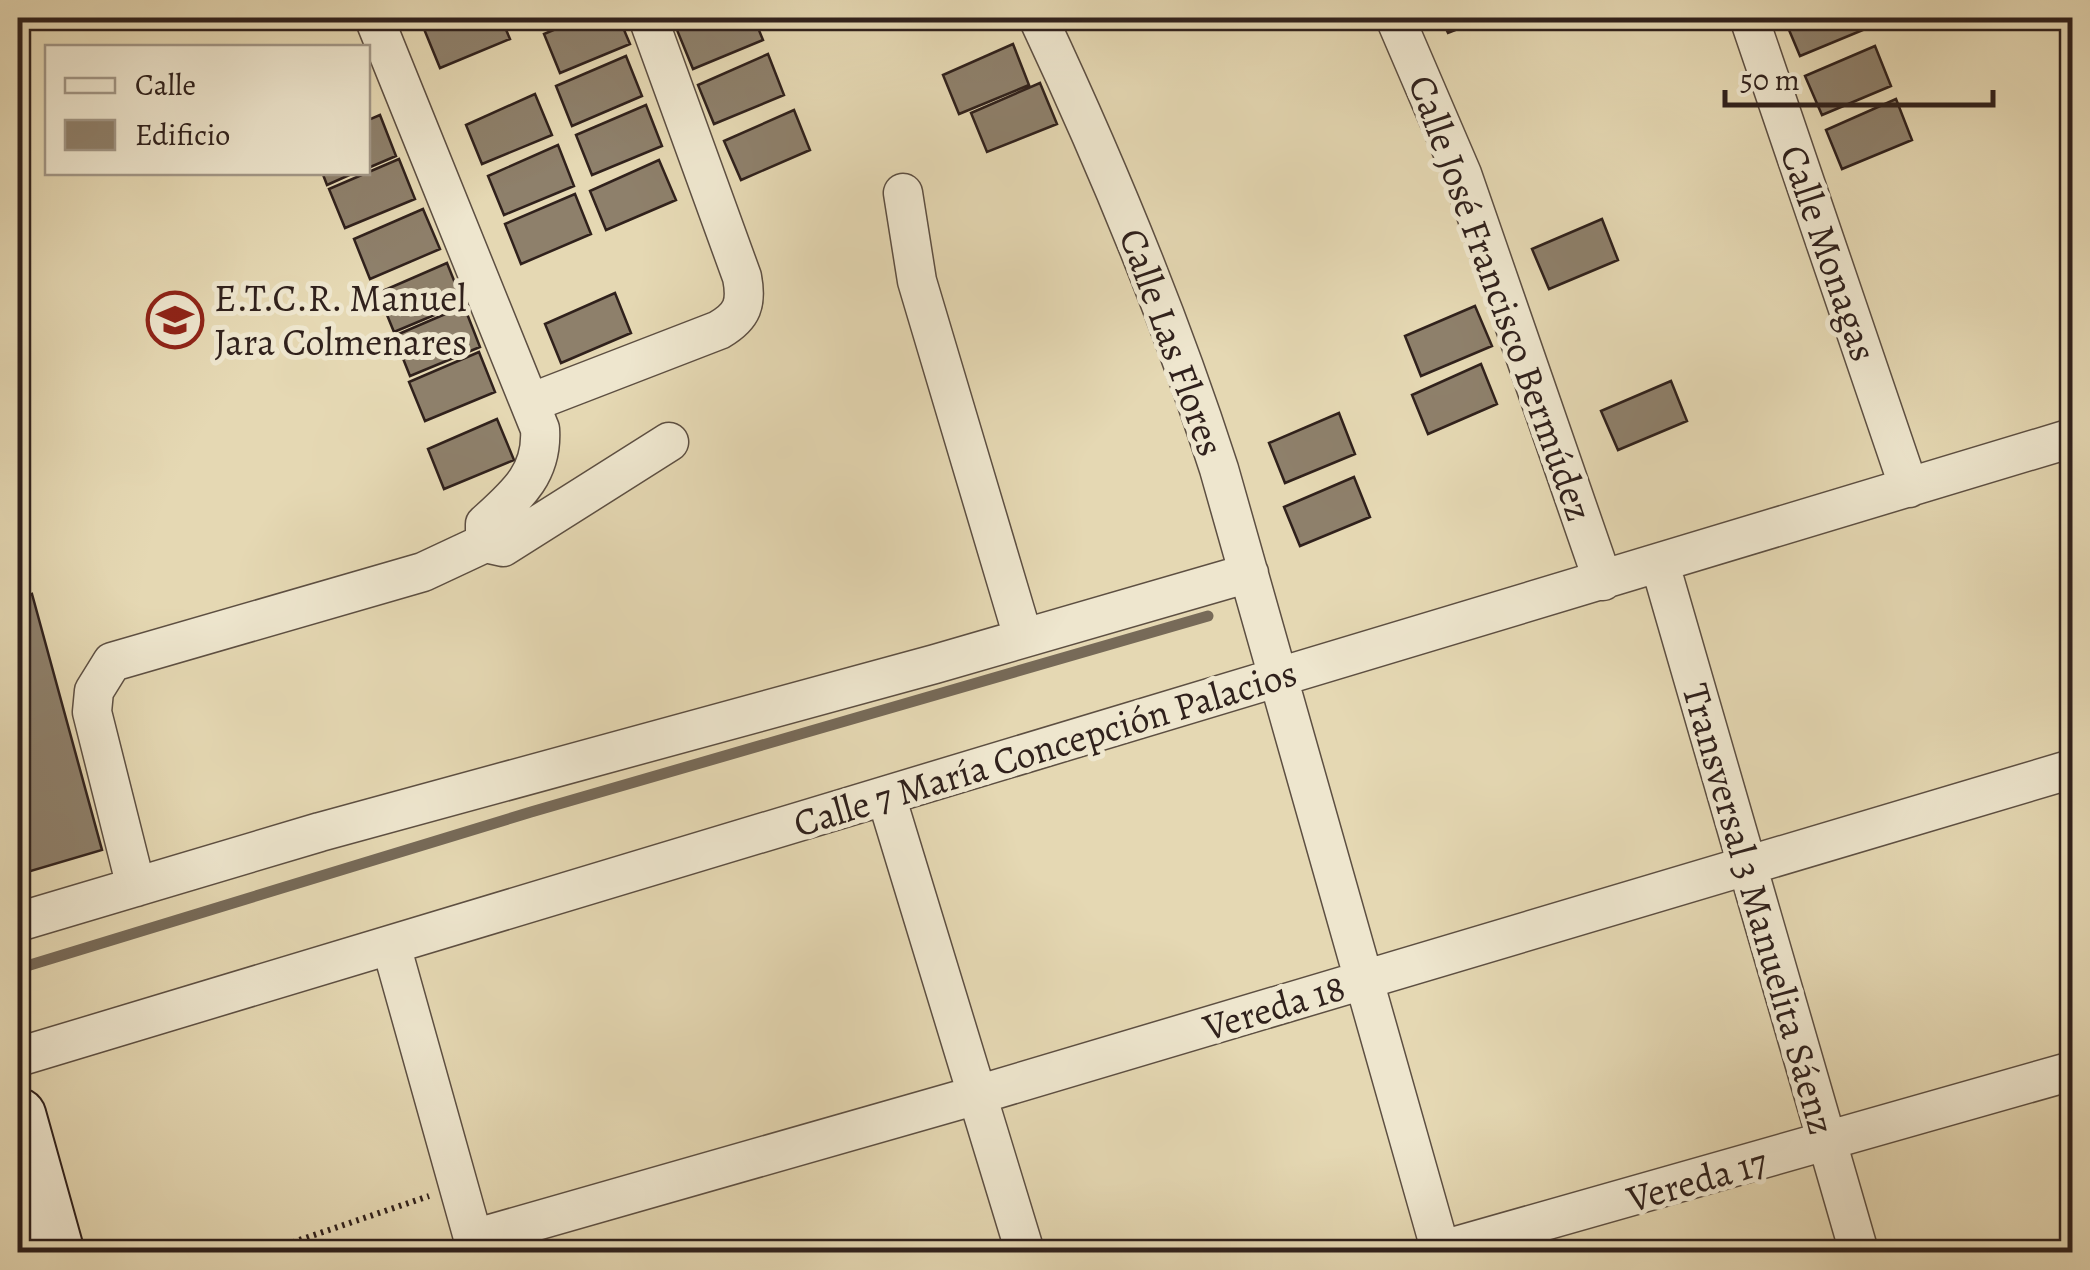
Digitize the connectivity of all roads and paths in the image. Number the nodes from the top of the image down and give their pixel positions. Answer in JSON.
{"nodes":[{"id":1,"x":374,"y":18,"type":"edge"},
{"id":2,"x":648,"y":18,"type":"edge"},
{"id":3,"x":1038,"y":18,"type":"edge"},
{"id":4,"x":1395,"y":18,"type":"edge"},
{"id":5,"x":1749,"y":18,"type":"edge"},
{"id":6,"x":903,"y":193,"type":"dead end"},
{"id":7,"x":530,"y":403,"type":"junction"},
{"id":8,"x":2072,"y":438,"type":"edge"},
{"id":9,"x":669,"y":442,"type":"dead end"},
{"id":10,"x":1909,"y":488,"type":"junction"},
{"id":11,"x":485,"y":543,"type":"junction"},
{"id":12,"x":1660,"y":564,"type":"junction"},
{"id":13,"x":1249,"y":573,"type":"junction"},
{"id":14,"x":1603,"y":581,"type":"junction"},
{"id":15,"x":1023,"y":637,"type":"junction"},
{"id":16,"x":1277,"y":678,"type":"junction"},
{"id":17,"x":2072,"y":769,"type":"edge"},
{"id":18,"x":886,"y":796,"type":"junction"},
{"id":19,"x":1746,"y":865,"type":"junction"},
{"id":20,"x":136,"y":887,"type":"junction"},
{"id":21,"x":18,"y":922,"type":"edge"},
{"id":22,"x":391,"y":946,"type":"junction"},
{"id":23,"x":1363,"y":980,"type":"junction"},
{"id":24,"x":18,"y":1057,"type":"edge"},
{"id":25,"x":2072,"y":1071,"type":"edge"},
{"id":26,"x":977,"y":1095,"type":"junction"},
{"id":27,"x":18,"y":1116,"type":"edge"},
{"id":28,"x":1826,"y":1144,"type":"junction"},
{"id":29,"x":458,"y":1186,"type":"junction"},
{"id":30,"x":475,"y":1246,"type":"edge"},
{"id":31,"x":56,"y":1252,"type":"edge"},
{"id":32,"x":264,"y":1252,"type":"edge"},
{"id":33,"x":1025,"y":1252,"type":"edge"},
{"id":34,"x":1439,"y":1252,"type":"edge"},
{"id":35,"x":1859,"y":1252,"type":"edge"}],
"edges":[{"from":1,"to":7,"type":"street"},
{"from":2,"to":7,"type":"street"},
{"from":3,"to":13,"type":"street","name":"Calle Las Flores"},
{"from":4,"to":14,"type":"street","name":"Calle José Francisco Bermúdez"},
{"from":5,"to":10,"type":"street","name":"Calle Monagas"},
{"from":6,"to":15,"type":"street"},
{"from":7,"to":11,"type":"street"},
{"from":8,"to":10,"type":"street","name":"Calle 7 María Concepción Palacios"},
{"from":9,"to":11,"type":"street"},
{"from":10,"to":12,"type":"street","name":"Calle 7 María Concepción Palacios"},
{"from":11,"to":20,"type":"street"},
{"from":12,"to":14,"type":"street","name":"Calle 7 María Concepción Palacios"},
{"from":12,"to":19,"type":"street","name":"Transversal 3 Manuelita Sáenz"},
{"from":13,"to":15,"type":"street"},
{"from":13,"to":16,"type":"street","name":"Calle Las Flores"},
{"from":14,"to":16,"type":"street","name":"Calle 7 María Concepción Palacios"},
{"from":15,"to":20,"type":"street"},
{"from":16,"to":18,"type":"street","name":"Calle 7 María Concepción Palacios"},
{"from":16,"to":23,"type":"street","name":"Calle Las Flores"},
{"from":17,"to":19,"type":"street","name":"Vereda 18"},
{"from":18,"to":22,"type":"street","name":"Calle 7 María Concepción Palacios"},
{"from":18,"to":26,"type":"street"},
{"from":19,"to":23,"type":"street","name":"Vereda 18"},
{"from":19,"to":28,"type":"street","name":"Transversal 3 Manuelita Sáenz"},
{"from":20,"to":21,"type":"street"},
{"from":22,"to":24,"type":"street","name":"Calle 7 María Concepción Palacios"},
{"from":22,"to":29,"type":"street"},
{"from":23,"to":26,"type":"street","name":"Vereda 18"},
{"from":23,"to":34,"type":"street","name":"Calle Las Flores"},
{"from":25,"to":28,"type":"street","name":"Vereda 17"},
{"from":26,"to":30,"type":"street","name":"Vereda 18"},
{"from":26,"to":33,"type":"street"},
{"from":27,"to":31,"type":"street"},
{"from":28,"to":34,"type":"street","name":"Vereda 17"},
{"from":28,"to":35,"type":"street","name":"Transversal 3 Manuelita Sáenz"},
{"from":29,"to":30,"type":"street"},
{"from":29,"to":32,"type":"path"}]}
